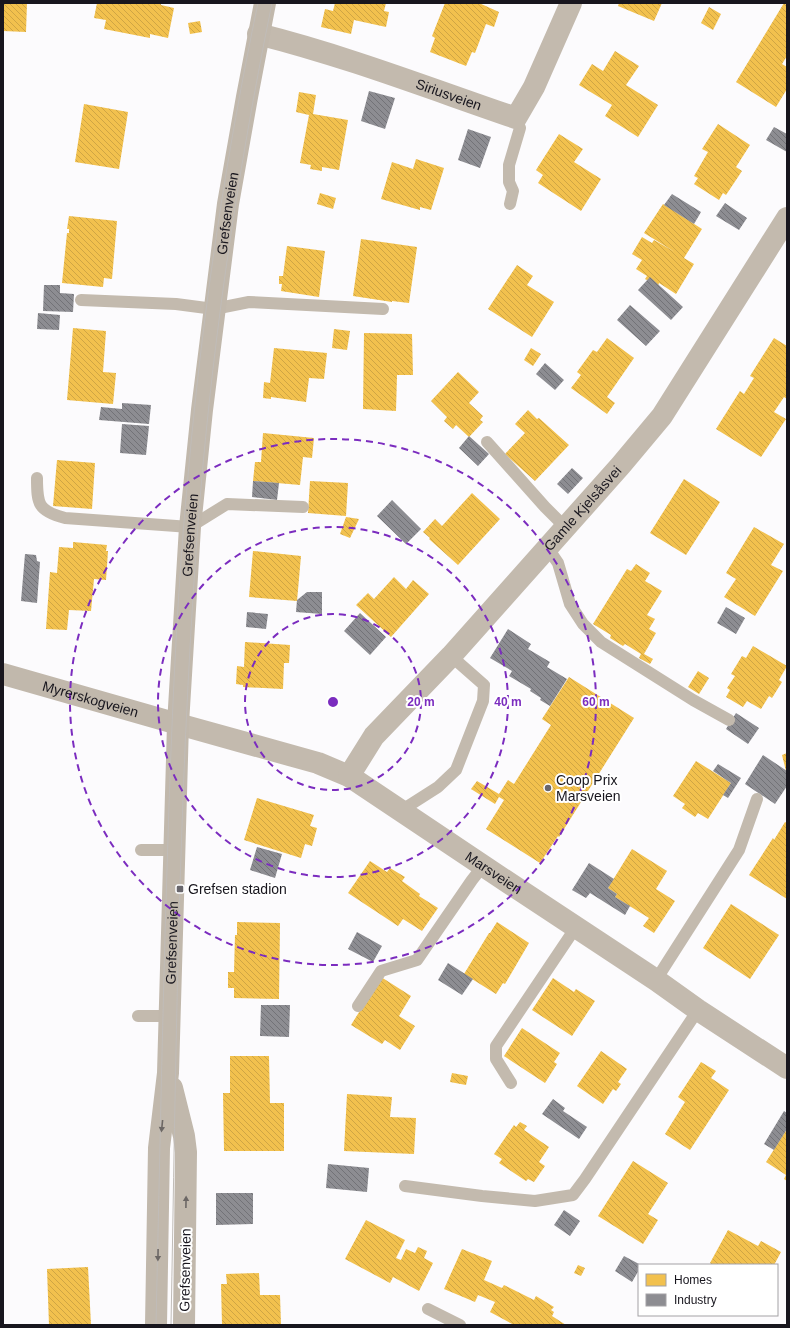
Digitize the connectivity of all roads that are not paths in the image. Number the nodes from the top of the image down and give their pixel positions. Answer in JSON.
{"nodes":[{"id":1,"x":265,"y":3,"type":"edge"},
{"id":2,"x":571,"y":3,"type":"edge"},
{"id":3,"x":258,"y":34,"type":"junction"},
{"id":4,"x":516,"y":118,"type":"junction"},
{"id":5,"x":510,"y":204,"type":"dead end"},
{"id":6,"x":787,"y":218,"type":"edge"},
{"id":7,"x":81,"y":300,"type":"dead end"},
{"id":8,"x":214,"y":309,"type":"junction"},
{"id":9,"x":383,"y":309,"type":"dead end"},
{"id":10,"x":487,"y":442,"type":"dead end"},
{"id":11,"x":37,"y":478,"type":"dead end"},
{"id":12,"x":303,"y":507,"type":"dead end"},
{"id":13,"x":190,"y":527,"type":"junction"},
{"id":14,"x":565,"y":527,"type":"junction"},
{"id":15,"x":547,"y":547,"type":"junction"},
{"id":16,"x":451,"y":656,"type":"junction"},
{"id":17,"x":3,"y":674,"type":"edge"},
{"id":18,"x":729,"y":720,"type":"dead end"},
{"id":19,"x":178,"y":724,"type":"junction"},
{"id":20,"x":349,"y":776,"type":"junction"},
{"id":21,"x":758,"y":799,"type":"dead end"},
{"id":22,"x":402,"y":810,"type":"junction"},
{"id":23,"x":141,"y":850,"type":"dead end"},
{"id":24,"x":174,"y":850,"type":"junction"},
{"id":25,"x":483,"y":866,"type":"junction"},
{"id":26,"x":576,"y":927,"type":"junction"},
{"id":27,"x":656,"y":980,"type":"junction"},
{"id":28,"x":358,"y":1006,"type":"dead end"},
{"id":29,"x":698,"y":1010,"type":"junction"},
{"id":30,"x":138,"y":1016,"type":"dead end"},
{"id":31,"x":170,"y":1016,"type":"junction"},
{"id":32,"x":787,"y":1068,"type":"edge"},
{"id":33,"x":168,"y":1073,"type":"junction"},
{"id":34,"x":511,"y":1083,"type":"dead end"},
{"id":35,"x":406,"y":1186,"type":"dead end"},
{"id":36,"x":428,"y":1309,"type":"dead end"},
{"id":37,"x":156,"y":1325,"type":"edge"},
{"id":38,"x":184,"y":1325,"type":"edge"},
{"id":39,"x":460,"y":1325,"type":"edge"}],
"edges":[{"from":1,"to":3,"type":"main road","name":"Grefsenveien"},
{"from":2,"to":4,"type":"street"},
{"from":3,"to":4,"type":"street","name":"Siriusveien"},
{"from":3,"to":8,"type":"main road","name":"Grefsenveien"},
{"from":4,"to":5,"type":"lane"},
{"from":6,"to":14,"type":"street","name":"Gamle Kjelsåsvei"},
{"from":7,"to":8,"type":"lane"},
{"from":8,"to":9,"type":"lane"},
{"from":8,"to":13,"type":"main road","name":"Grefsenveien"},
{"from":10,"to":14,"type":"lane"},
{"from":11,"to":13,"type":"lane"},
{"from":12,"to":13,"type":"lane"},
{"from":13,"to":19,"type":"main road","name":"Grefsenveien"},
{"from":14,"to":15,"type":"street","name":"Gamle Kjelsåsvei"},
{"from":15,"to":16,"type":"street","name":"Gamle Kjelsåsvei"},
{"from":15,"to":18,"type":"lane"},
{"from":16,"to":20,"type":"street","name":"Gamle Kjelsåsvei"},
{"from":16,"to":22,"type":"lane"},
{"from":17,"to":19,"type":"main road","name":"Myrerskogveien"},
{"from":19,"to":20,"type":"street","name":"Marsveien"},
{"from":19,"to":24,"type":"main road","name":"Grefsenveien"},
{"from":20,"to":22,"type":"street","name":"Marsveien"},
{"from":21,"to":27,"type":"lane"},
{"from":22,"to":25,"type":"street","name":"Marsveien"},
{"from":23,"to":24,"type":"lane"},
{"from":24,"to":31,"type":"main road","name":"Grefsenveien"},
{"from":25,"to":26,"type":"street","name":"Marsveien"},
{"from":25,"to":28,"type":"lane"},
{"from":26,"to":27,"type":"street","name":"Marsveien"},
{"from":26,"to":34,"type":"lane"},
{"from":27,"to":29,"type":"street","name":"Marsveien"},
{"from":29,"to":32,"type":"street","name":"Marsveien"},
{"from":29,"to":35,"type":"lane"},
{"from":30,"to":31,"type":"lane"},
{"from":31,"to":33,"type":"main road","name":"Grefsenveien"},
{"from":33,"to":37,"type":"main road","name":"Grefsenveien","one_way":true},
{"from":38,"to":33,"type":"main road","name":"Grefsenveien","one_way":true},
{"from":36,"to":39,"type":"lane"}]}
